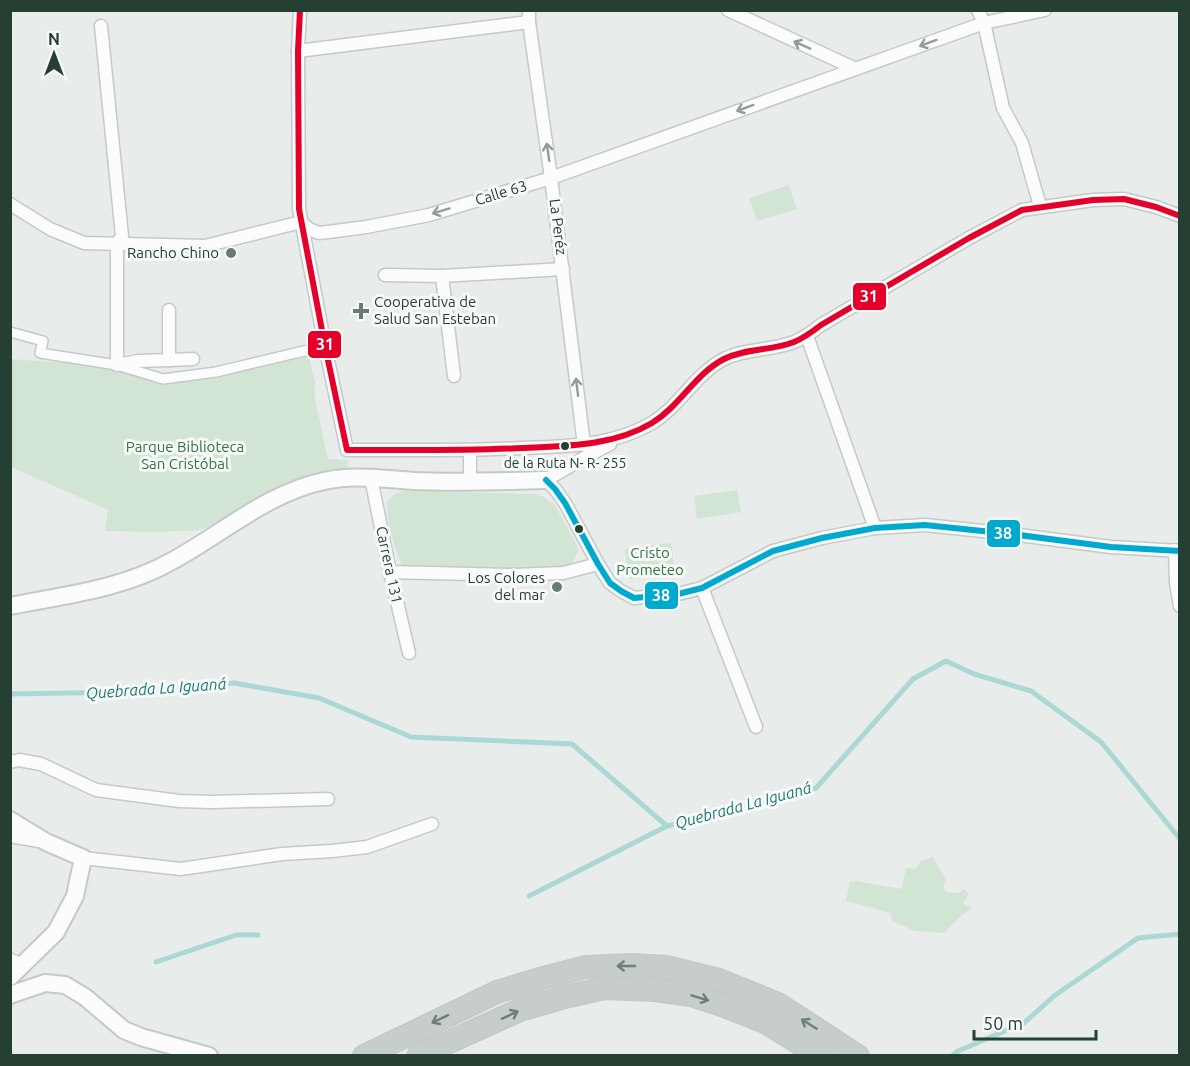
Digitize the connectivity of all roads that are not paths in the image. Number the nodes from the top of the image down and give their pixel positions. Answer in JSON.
{"nodes":[{"id":1,"x":300,"y":10,"type":"edge"},
{"id":2,"x":728,"y":10,"type":"edge"},
{"id":3,"x":978,"y":10,"type":"edge"},
{"id":4,"x":1045,"y":10,"type":"edge"},
{"id":5,"x":529,"y":16,"type":"edge"},
{"id":6,"x":984,"y":23,"type":"junction"},
{"id":7,"x":101,"y":26,"type":"dead end"},
{"id":8,"x":298,"y":51,"type":"junction"},
{"id":9,"x":856,"y":69,"type":"junction"},
{"id":10,"x":551,"y":178,"type":"junction"},
{"id":11,"x":10,"y":204,"type":"edge"},
{"id":12,"x":1040,"y":206,"type":"junction"},
{"id":13,"x":1179,"y":216,"type":"edge"},
{"id":14,"x":301,"y":222,"type":"junction"},
{"id":15,"x":117,"y":244,"type":"junction"},
{"id":16,"x":563,"y":269,"type":"junction"},
{"id":17,"x":385,"y":275,"type":"dead end"},
{"id":18,"x":442,"y":276,"type":"junction"},
{"id":19,"x":169,"y":310,"type":"dead end"},
{"id":20,"x":10,"y":332,"type":"edge"},
{"id":21,"x":807,"y":336,"type":"junction"},
{"id":22,"x":325,"y":346,"type":"junction"},
{"id":23,"x":193,"y":359,"type":"dead end"},
{"id":24,"x":169,"y":360,"type":"junction"},
{"id":25,"x":117,"y":365,"type":"junction"},
{"id":26,"x":454,"y":376,"type":"dead end"},
{"id":27,"x":629,"y":434,"type":"junction"},
{"id":28,"x":584,"y":445,"type":"junction"},
{"id":29,"x":470,"y":451,"type":"junction"},
{"id":30,"x":371,"y":478,"type":"junction"},
{"id":31,"x":546,"y":480,"type":"junction"},
{"id":32,"x":470,"y":481,"type":"junction"},
{"id":33,"x":875,"y":528,"type":"junction"},
{"id":34,"x":1177,"y":551,"type":"edge"},
{"id":35,"x":598,"y":564,"type":"junction"},
{"id":36,"x":390,"y":572,"type":"junction"},
{"id":37,"x":702,"y":588,"type":"junction"},
{"id":38,"x":10,"y":606,"type":"edge"},
{"id":39,"x":1179,"y":606,"type":"edge"},
{"id":40,"x":409,"y":653,"type":"dead end"},
{"id":41,"x":756,"y":727,"type":"dead end"},
{"id":42,"x":10,"y":762,"type":"edge"},
{"id":43,"x":328,"y":799,"type":"dead end"},
{"id":44,"x":10,"y":820,"type":"edge"},
{"id":45,"x":432,"y":824,"type":"dead end"},
{"id":46,"x":10,"y":836,"type":"edge"},
{"id":47,"x":46,"y":842,"type":"junction"},
{"id":48,"x":83,"y":858,"type":"junction"},
{"id":49,"x":18,"y":961,"type":"edge"},
{"id":50,"x":10,"y":977,"type":"edge"},
{"id":51,"x":10,"y":995,"type":"edge"},
{"id":52,"x":209,"y":1056,"type":"edge"},
{"id":53,"x":364,"y":1056,"type":"edge"},
{"id":54,"x":418,"y":1056,"type":"edge"},
{"id":55,"x":820,"y":1056,"type":"edge"},
{"id":56,"x":858,"y":1056,"type":"edge"}],
"edges":[{"from":1,"to":8,"type":"street"},
{"from":9,"to":2,"type":"street","one_way":true},
{"from":3,"to":6,"type":"street"},
{"from":4,"to":6,"type":"street","name":"Calle 63"},
{"from":5,"to":8,"type":"street"},
{"from":10,"to":5,"type":"street","name":"La Peréz","one_way":true},
{"from":6,"to":9,"type":"street","name":"Calle 63","one_way":true},
{"from":6,"to":12,"type":"street"},
{"from":7,"to":15,"type":"street"},
{"from":8,"to":14,"type":"street"},
{"from":9,"to":10,"type":"street","name":"Calle 63","one_way":true},
{"from":10,"to":14,"type":"street","name":"Calle 63","one_way":true},
{"from":10,"to":16,"type":"street","name":"La Peréz"},
{"from":11,"to":15,"type":"street"},
{"from":12,"to":13,"type":"street"},
{"from":12,"to":21,"type":"street"},
{"from":14,"to":15,"type":"street"},
{"from":14,"to":22,"type":"street"},
{"from":15,"to":25,"type":"street"},
{"from":16,"to":18,"type":"street"},
{"from":28,"to":16,"type":"street","name":"La Peréz","one_way":true},
{"from":17,"to":18,"type":"street"},
{"from":18,"to":26,"type":"street"},
{"from":19,"to":24,"type":"street"},
{"from":20,"to":25,"type":"street"},
{"from":21,"to":27,"type":"street"},
{"from":21,"to":33,"type":"street"},
{"from":22,"to":25,"type":"street"},
{"from":22,"to":29,"type":"street"},
{"from":23,"to":24,"type":"street"},
{"from":24,"to":25,"type":"street"},
{"from":27,"to":28,"type":"street"},
{"from":27,"to":31,"type":"street"},
{"from":28,"to":29,"type":"street"},
{"from":29,"to":32,"type":"street"},
{"from":30,"to":32,"type":"street"},
{"from":30,"to":36,"type":"street","name":"Carrera 131"},
{"from":30,"to":38,"type":"street"},
{"from":31,"to":32,"type":"street"},
{"from":31,"to":35,"type":"street"},
{"from":33,"to":34,"type":"street"},
{"from":33,"to":37,"type":"street"},
{"from":34,"to":39,"type":"street"},
{"from":35,"to":36,"type":"street"},
{"from":35,"to":37,"type":"street"},
{"from":36,"to":40,"type":"street","name":"Carrera 131"},
{"from":37,"to":41,"type":"street"},
{"from":42,"to":43,"type":"street"},
{"from":44,"to":47,"type":"street"},
{"from":45,"to":48,"type":"street"},
{"from":46,"to":47,"type":"street"},
{"from":47,"to":48,"type":"street"},
{"from":48,"to":49,"type":"street"},
{"from":49,"to":50,"type":"street"},
{"from":51,"to":52,"type":"street"},
{"from":56,"to":53,"type":"highway","one_way":true},
{"from":54,"to":55,"type":"highway","one_way":true}]}
